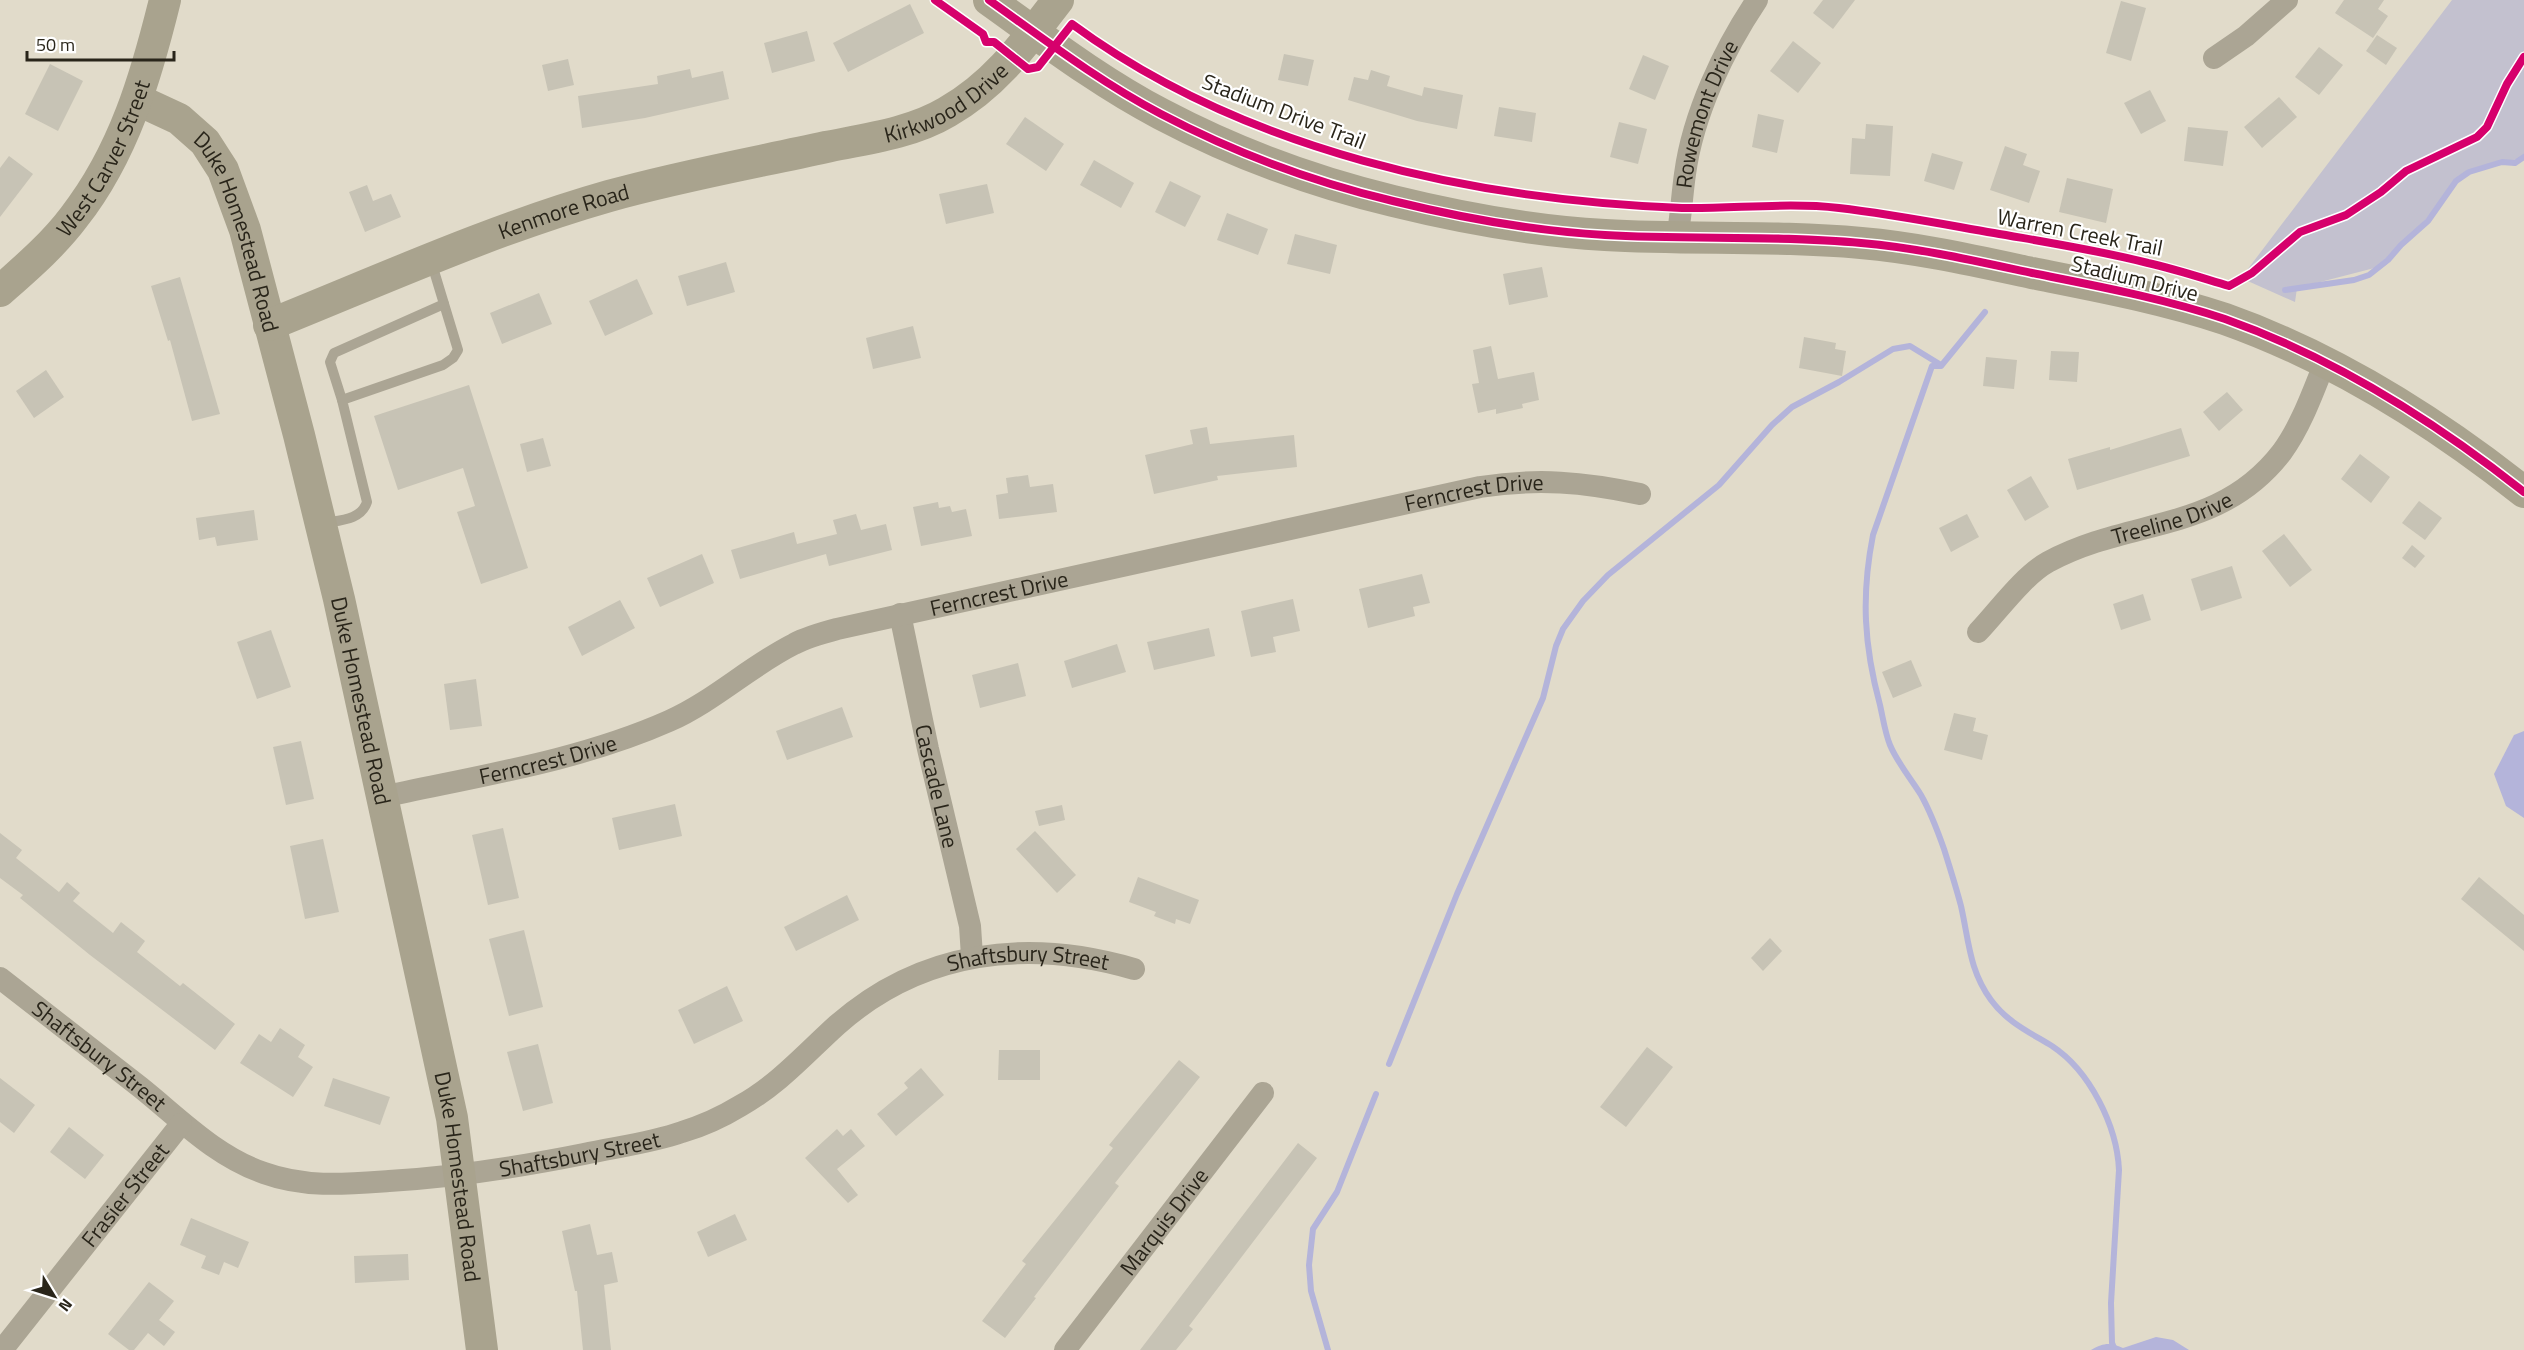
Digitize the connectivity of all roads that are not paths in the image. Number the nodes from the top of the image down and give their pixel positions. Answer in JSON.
{"nodes":[{"id":1,"x":165,"y":0,"type":"edge"},
{"id":2,"x":989,"y":0,"type":"edge"},
{"id":3,"x":1058,"y":0,"type":"edge"},
{"id":4,"x":1757,"y":0,"type":"edge"},
{"id":5,"x":2287,"y":0,"type":"edge"},
{"id":6,"x":1034,"y":32,"type":"junction"},
{"id":7,"x":2214,"y":58,"type":"dead end"},
{"id":8,"x":138,"y":100,"type":"junction"},
{"id":9,"x":870,"y":137,"type":"joint"},
{"id":10,"x":1677,"y":238,"type":"junction"},
{"id":11,"x":431,"y":260,"type":"junction"},
{"id":12,"x":0,"y":291,"type":"edge"},
{"id":13,"x":444,"y":304,"type":"junction"},
{"id":14,"x":269,"y":325,"type":"junction"},
{"id":15,"x":2325,"y":362,"type":"junction"},
{"id":16,"x":342,"y":400,"type":"junction"},
{"id":17,"x":2524,"y":492,"type":"edge"},
{"id":18,"x":1640,"y":494,"type":"dead end"},
{"id":19,"x":321,"y":524,"type":"junction"},
{"id":20,"x":900,"y":614,"type":"junction"},
{"id":21,"x":1978,"y":632,"type":"dead end"},
{"id":22,"x":382,"y":797,"type":"junction"},
{"id":23,"x":972,"y":956,"type":"junction"},
{"id":24,"x":1134,"y":969,"type":"dead end"},
{"id":25,"x":0,"y":978,"type":"edge"},
{"id":26,"x":1263,"y":1093,"type":"dead end"},
{"id":27,"x":181,"y":1124,"type":"junction"},
{"id":28,"x":460,"y":1176,"type":"junction"},
{"id":29,"x":2,"y":1350,"type":"edge"},
{"id":30,"x":482,"y":1350,"type":"edge"},
{"id":31,"x":1065,"y":1350,"type":"edge"}],
"edges":[{"from":1,"to":8,"type":"street","name":"West Carver Street"},
{"from":2,"to":6,"type":"street","name":"Stadium Drive"},
{"from":3,"to":6,"type":"street","name":"Kirkwood Drive"},
{"from":4,"to":10,"type":"street","name":"Rowemont Drive"},
{"from":5,"to":7,"type":"street"},
{"from":6,"to":9,"type":"street","name":"Kirkwood Drive"},
{"from":6,"to":10,"type":"street","name":"Stadium Drive"},
{"from":8,"to":12,"type":"street","name":"West Carver Street"},
{"from":8,"to":14,"type":"street","name":"Duke Homestead Road"},
{"from":9,"to":11,"type":"street","name":"Kenmore Road"},
{"from":10,"to":15,"type":"street","name":"Stadium Drive"},
{"from":11,"to":13,"type":"lane"},
{"from":11,"to":14,"type":"street","name":"Kenmore Road"},
{"from":13,"to":16,"type":"lane"},
{"from":13,"to":16,"type":"lane"},
{"from":14,"to":19,"type":"street","name":"Duke Homestead Road"},
{"from":15,"to":17,"type":"street","name":"Stadium Drive"},
{"from":15,"to":21,"type":"street","name":"Treeline Drive"},
{"from":16,"to":19,"type":"lane"},
{"from":18,"to":20,"type":"street","name":"Ferncrest Drive"},
{"from":19,"to":22,"type":"street","name":"Duke Homestead Road"},
{"from":20,"to":22,"type":"street","name":"Ferncrest Drive"},
{"from":20,"to":23,"type":"street","name":"Cascade Lane"},
{"from":22,"to":28,"type":"street","name":"Duke Homestead Road"},
{"from":23,"to":24,"type":"street","name":"Shaftsbury Street"},
{"from":23,"to":28,"type":"street","name":"Shaftsbury Street"},
{"from":25,"to":27,"type":"street","name":"Shaftsbury Street"},
{"from":26,"to":31,"type":"street","name":"Marquis Drive"},
{"from":27,"to":28,"type":"street","name":"Shaftsbury Street"},
{"from":27,"to":29,"type":"street","name":"Frasier Street"},
{"from":28,"to":30,"type":"street","name":"Duke Homestead Road"}]}
